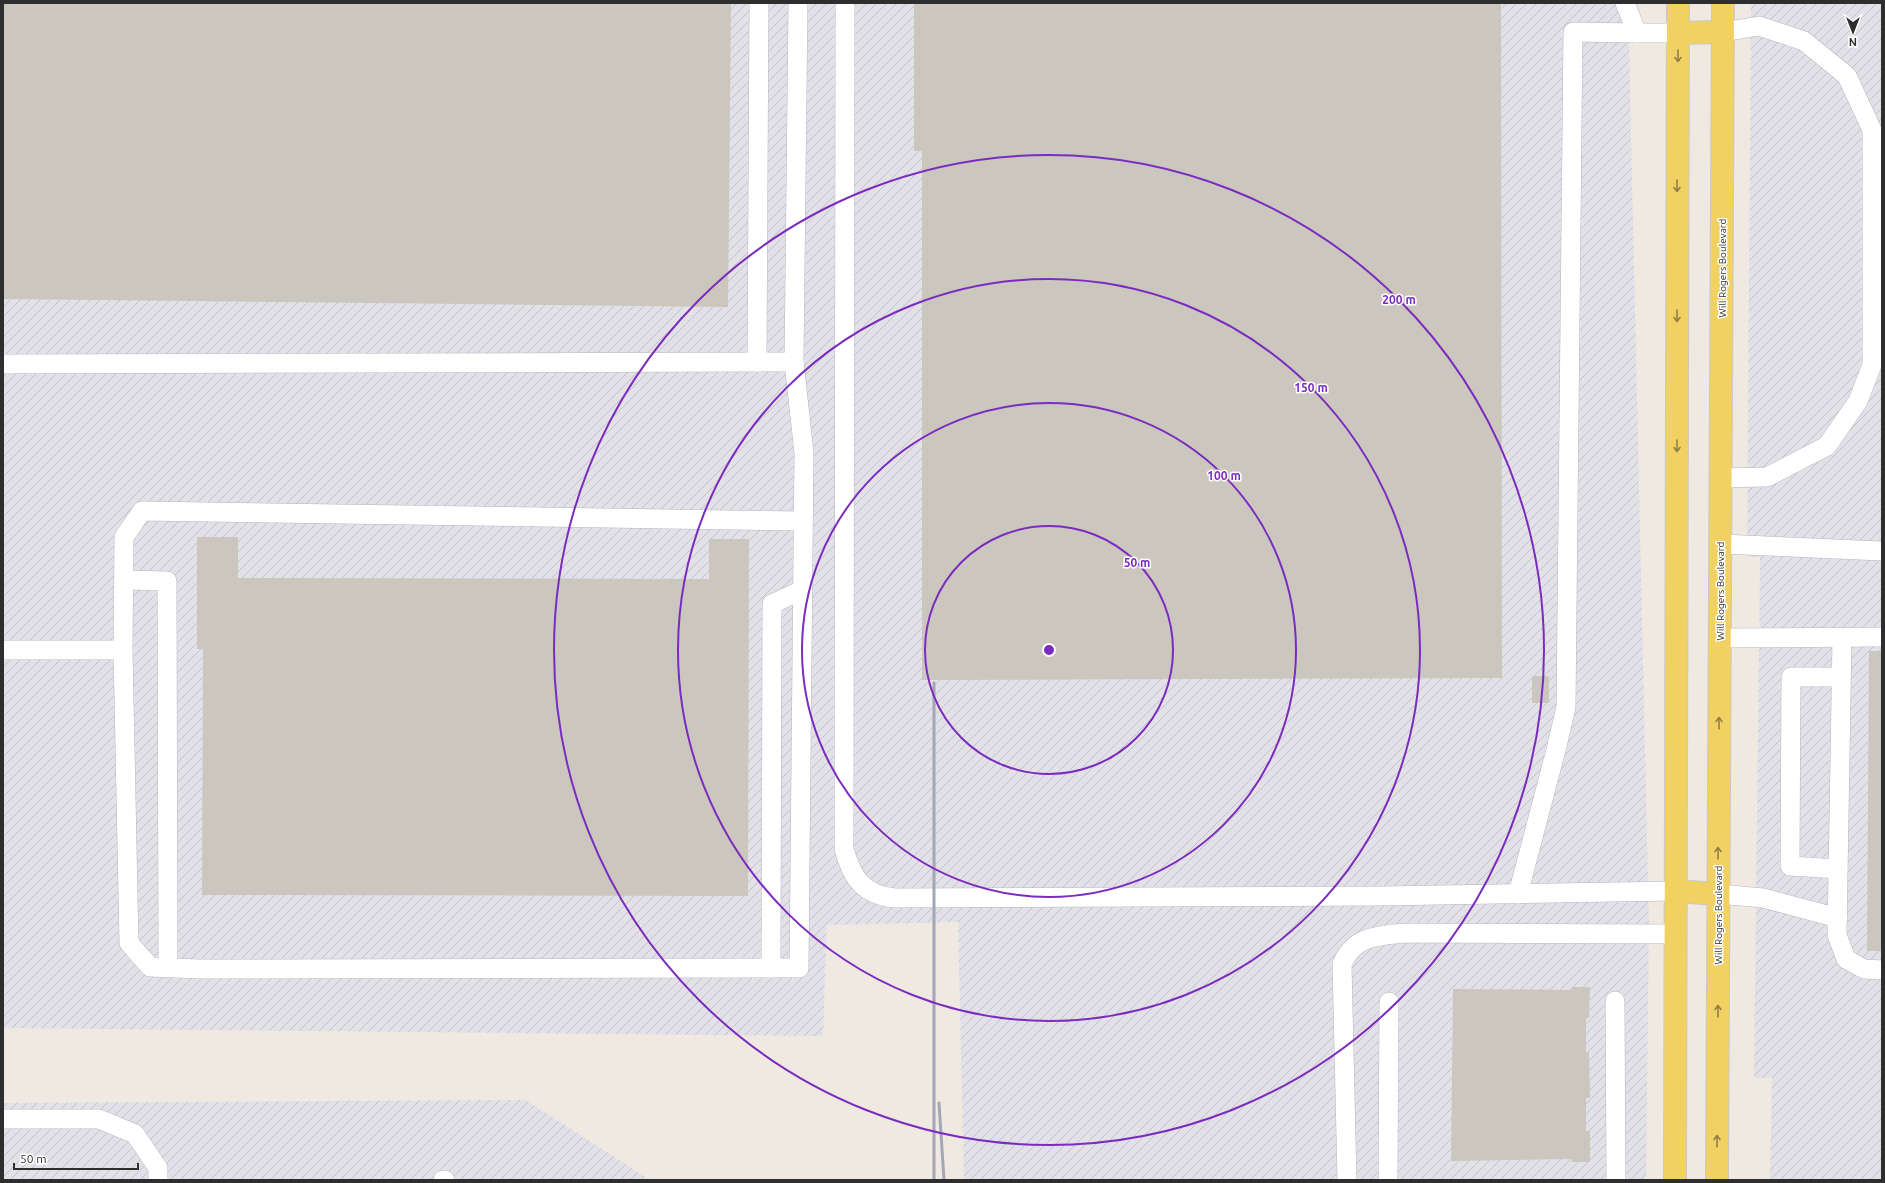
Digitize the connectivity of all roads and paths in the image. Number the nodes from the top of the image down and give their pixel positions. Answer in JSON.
{"nodes":[{"id":1,"x":758,"y":3,"type":"edge"},
{"id":2,"x":798,"y":3,"type":"edge"},
{"id":3,"x":845,"y":3,"type":"edge"},
{"id":4,"x":1625,"y":3,"type":"edge"},
{"id":5,"x":1678,"y":3,"type":"edge"},
{"id":6,"x":1723,"y":3,"type":"edge"},
{"id":7,"x":1723,"y":32,"type":"junction"},
{"id":8,"x":1637,"y":33,"type":"junction"},
{"id":9,"x":1678,"y":33,"type":"junction"},
{"id":10,"x":757,"y":362,"type":"junction"},
{"id":11,"x":794,"y":362,"type":"junction"},
{"id":12,"x":3,"y":364,"type":"edge"},
{"id":13,"x":1721,"y":478,"type":"junction"},
{"id":14,"x":803,"y":521,"type":"junction"},
{"id":15,"x":1720,"y":544,"type":"junction"},
{"id":16,"x":1882,"y":550,"type":"edge"},
{"id":17,"x":124,"y":580,"type":"junction"},
{"id":18,"x":802,"y":590,"type":"junction"},
{"id":19,"x":1882,"y":637,"type":"edge"},
{"id":20,"x":1720,"y":638,"type":"junction"},
{"id":21,"x":1842,"y":638,"type":"junction"},
{"id":22,"x":3,"y":650,"type":"edge"},
{"id":23,"x":123,"y":650,"type":"junction"},
{"id":24,"x":1842,"y":677,"type":"junction"},
{"id":25,"x":1838,"y":869,"type":"junction"},
{"id":26,"x":1676,"y":892,"type":"junction"},
{"id":27,"x":1518,"y":894,"type":"junction"},
{"id":28,"x":1718,"y":894,"type":"junction"},
{"id":29,"x":1838,"y":918,"type":"junction"},
{"id":30,"x":1676,"y":934,"type":"junction"},
{"id":31,"x":168,"y":968,"type":"junction"},
{"id":32,"x":771,"y":968,"type":"junction"},
{"id":33,"x":1882,"y":970,"type":"edge"},
{"id":34,"x":1615,"y":1001,"type":"dead end"},
{"id":35,"x":1389,"y":1002,"type":"dead end"},
{"id":36,"x":3,"y":1119,"type":"edge"},
{"id":37,"x":158,"y":1180,"type":"edge"},
{"id":38,"x":1347,"y":1180,"type":"edge"},
{"id":39,"x":1388,"y":1180,"type":"edge"},
{"id":40,"x":1616,"y":1180,"type":"edge"},
{"id":41,"x":1675,"y":1180,"type":"edge"},
{"id":42,"x":1717,"y":1180,"type":"edge"}],
"edges":[{"from":1,"to":10,"type":"lane"},
{"from":2,"to":11,"type":"lane"},
{"from":3,"to":27,"type":"lane"},
{"from":4,"to":8,"type":"lane"},
{"from":5,"to":9,"type":"main road"},
{"from":6,"to":7,"type":"main road","name":"Will Rogers Boulevard"},
{"from":7,"to":9,"type":"main road"},
{"from":7,"to":13,"type":"main road","name":"Will Rogers Boulevard"},
{"from":7,"to":13,"type":"lane"},
{"from":8,"to":9,"type":"lane"},
{"from":8,"to":27,"type":"lane"},
{"from":9,"to":26,"type":"main road","one_way":true},
{"from":10,"to":11,"type":"lane"},
{"from":10,"to":12,"type":"lane"},
{"from":11,"to":14,"type":"lane"},
{"from":13,"to":15,"type":"main road","name":"Will Rogers Boulevard"},
{"from":14,"to":17,"type":"lane"},
{"from":14,"to":18,"type":"lane"},
{"from":15,"to":16,"type":"lane"},
{"from":15,"to":20,"type":"main road","name":"Will Rogers Boulevard"},
{"from":17,"to":23,"type":"lane"},
{"from":17,"to":31,"type":"lane"},
{"from":18,"to":32,"type":"lane"},
{"from":18,"to":32,"type":"lane"},
{"from":19,"to":21,"type":"lane"},
{"from":20,"to":21,"type":"lane"},
{"from":28,"to":20,"type":"main road","name":"Will Rogers Boulevard","one_way":true},
{"from":21,"to":24,"type":"lane"},
{"from":22,"to":23,"type":"lane"},
{"from":23,"to":31,"type":"lane"},
{"from":24,"to":25,"type":"lane"},
{"from":24,"to":25,"type":"lane"},
{"from":25,"to":29,"type":"lane"},
{"from":26,"to":27,"type":"lane"},
{"from":26,"to":28,"type":"main road"},
{"from":26,"to":30,"type":"main road"},
{"from":28,"to":29,"type":"lane"},
{"from":42,"to":28,"type":"main road","name":"Will Rogers Boulevard","one_way":true},
{"from":29,"to":33,"type":"lane"},
{"from":30,"to":38,"type":"lane"},
{"from":30,"to":41,"type":"main road"},
{"from":31,"to":32,"type":"lane"},
{"from":34,"to":40,"type":"lane"},
{"from":35,"to":39,"type":"lane"},
{"from":36,"to":37,"type":"lane"}]}
